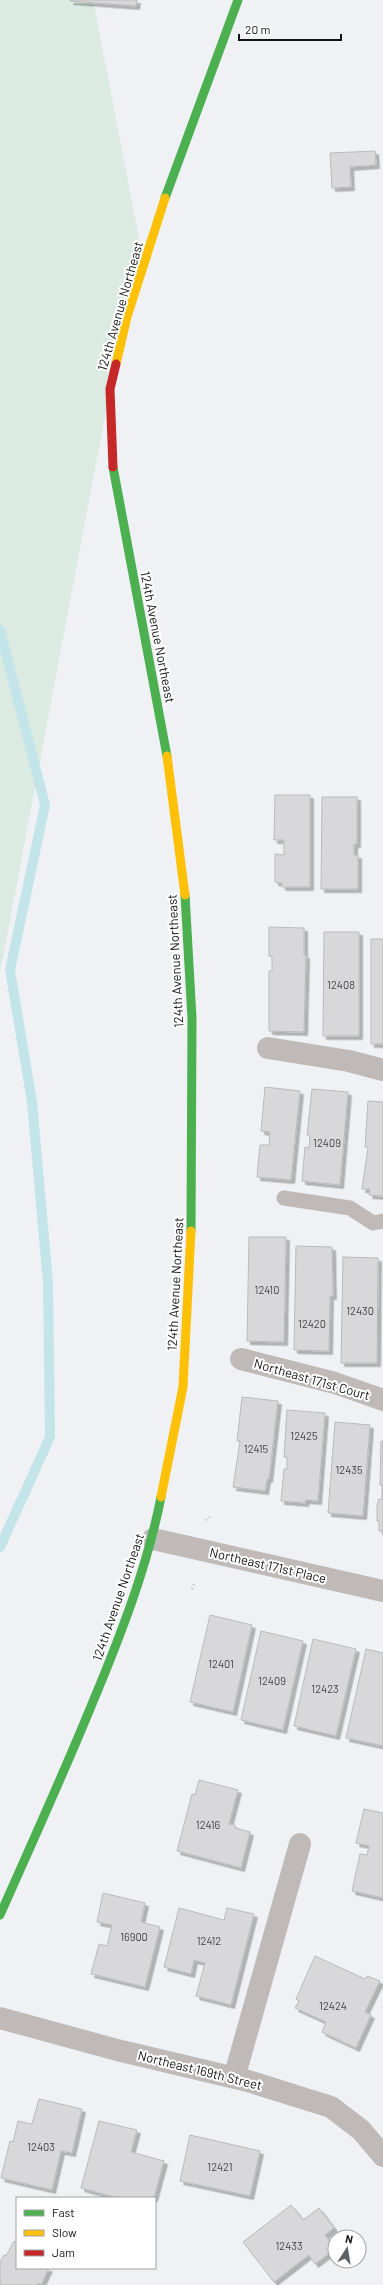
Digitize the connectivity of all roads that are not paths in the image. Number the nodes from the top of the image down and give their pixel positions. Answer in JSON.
{"nodes":[{"id":1,"x":238,"y":0,"type":"edge"},
{"id":2,"x":268,"y":1048,"type":"dead end"},
{"id":3,"x":383,"y":1070,"type":"edge"},
{"id":4,"x":284,"y":1198,"type":"dead end"},
{"id":5,"x":383,"y":1221,"type":"edge"},
{"id":6,"x":241,"y":1359,"type":"dead end"},
{"id":7,"x":383,"y":1400,"type":"edge"},
{"id":8,"x":152,"y":1539,"type":"junction"},
{"id":9,"x":383,"y":1591,"type":"edge"},
{"id":10,"x":300,"y":1844,"type":"dead end"},
{"id":11,"x":0,"y":1915,"type":"edge"},
{"id":12,"x":0,"y":2018,"type":"edge"},
{"id":13,"x":234,"y":2078,"type":"junction"},
{"id":14,"x":383,"y":2156,"type":"edge"}],
"edges":[{"from":1,"to":8,"type":"street","name":"124th Avenue Northeast"},
{"from":2,"to":3,"type":"street"},
{"from":4,"to":5,"type":"lane"},
{"from":6,"to":7,"type":"street","name":"Northeast 171st Court"},
{"from":8,"to":9,"type":"street","name":"Northeast 171st Place"},
{"from":8,"to":11,"type":"street","name":"124th Avenue Northeast"},
{"from":10,"to":13,"type":"street"},
{"from":12,"to":13,"type":"street","name":"Northeast 169th Street"},
{"from":13,"to":14,"type":"street","name":"Northeast 169th Street"}]}
